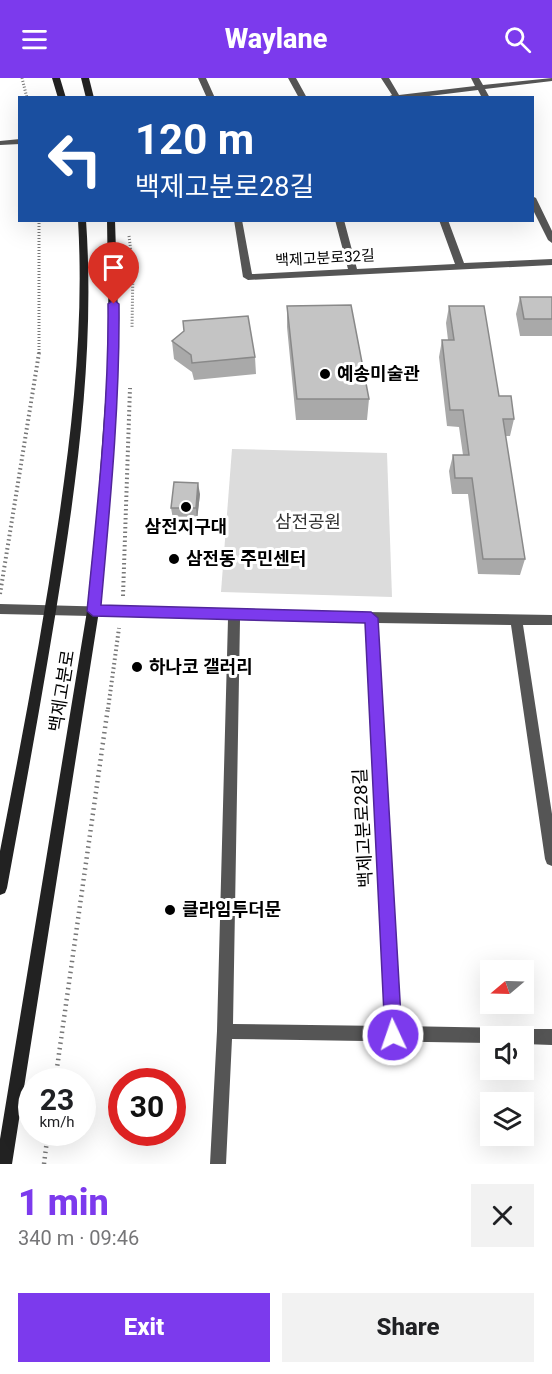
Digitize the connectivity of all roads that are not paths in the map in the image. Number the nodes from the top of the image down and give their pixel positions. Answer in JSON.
{"nodes":[{"id":1,"x":56,"y":78,"type":"edge"},
{"id":2,"x":85,"y":78,"type":"edge"},
{"id":3,"x":202,"y":78,"type":"edge"},
{"id":4,"x":292,"y":78,"type":"edge"},
{"id":5,"x":385,"y":78,"type":"edge"},
{"id":6,"x":475,"y":78,"type":"edge"},
{"id":7,"x":552,"y":79,"type":"edge"},
{"id":8,"x":481,"y":86,"type":"junction"},
{"id":9,"x":61,"y":96,"type":"edge"},
{"id":10,"x":90,"y":96,"type":"edge"},
{"id":11,"x":210,"y":96,"type":"edge"},
{"id":12,"x":302,"y":96,"type":"edge"},
{"id":13,"x":396,"y":96,"type":"edge"},
{"id":14,"x":405,"y":96,"type":"edge"},
{"id":15,"x":485,"y":96,"type":"edge"},
{"id":16,"x":18,"y":141,"type":"edge"},
{"id":17,"x":0,"y":143,"type":"edge"},
{"id":18,"x":534,"y":202,"type":"edge"},
{"id":19,"x":82,"y":222,"type":"edge"},
{"id":20,"x":111,"y":222,"type":"edge"},
{"id":21,"x":238,"y":222,"type":"edge"},
{"id":22,"x":340,"y":222,"type":"edge"},
{"id":23,"x":444,"y":222,"type":"edge"},
{"id":24,"x":552,"y":240,"type":"edge"},
{"id":25,"x":552,"y":262,"type":"edge"},
{"id":26,"x":460,"y":266,"type":"junction"},
{"id":27,"x":353,"y":272,"type":"junction"},
{"id":28,"x":0,"y":609,"type":"edge"},
{"id":29,"x":52,"y":611,"type":"junction"},
{"id":30,"x":93,"y":611,"type":"junction"},
{"id":31,"x":234,"y":614,"type":"junction"},
{"id":32,"x":371,"y":618,"type":"junction"},
{"id":33,"x":516,"y":620,"type":"junction"},
{"id":34,"x":552,"y":620,"type":"edge"},
{"id":35,"x":552,"y":860,"type":"edge"},
{"id":36,"x":0,"y":888,"type":"edge"},
{"id":37,"x":225,"y":1031,"type":"junction"},
{"id":38,"x":393,"y":1035,"type":"junction"},
{"id":39,"x":480,"y":1036,"type":"edge"},
{"id":40,"x":534,"y":1037,"type":"edge"},
{"id":41,"x":552,"y":1037,"type":"edge"},
{"id":42,"x":4,"y":1164,"type":"edge"},
{"id":43,"x":218,"y":1164,"type":"edge"}],
"edges":[{"from":1,"to":9,"type":"main road"},
{"from":2,"to":10,"type":"main road"},
{"from":3,"to":11,"type":"street"},
{"from":4,"to":12,"type":"street"},
{"from":5,"to":13,"type":"street"},
{"from":6,"to":8,"type":"street"},
{"from":7,"to":8,"type":"street"},
{"from":8,"to":14,"type":"street"},
{"from":8,"to":15,"type":"street"},
{"from":16,"to":17,"type":"street"},
{"from":18,"to":24,"type":"street"},
{"from":19,"to":29,"type":"main road","name":"백제고분로"},
{"from":20,"to":30,"type":"main road","name":"백제고분로"},
{"from":21,"to":27,"type":"street","name":"백제고분로32길"},
{"from":22,"to":27,"type":"street"},
{"from":23,"to":26,"type":"street"},
{"from":25,"to":26,"type":"street","name":"백제고분로32길"},
{"from":26,"to":27,"type":"street","name":"백제고분로32길"},
{"from":28,"to":29,"type":"street"},
{"from":29,"to":30,"type":"street"},
{"from":29,"to":36,"type":"main road","name":"백제고분로"},
{"from":30,"to":31,"type":"street"},
{"from":30,"to":42,"type":"main road","name":"백제고분로"},
{"from":31,"to":32,"type":"street"},
{"from":31,"to":37,"type":"street"},
{"from":32,"to":33,"type":"street"},
{"from":32,"to":38,"type":"street","name":"백제고분로28길"},
{"from":33,"to":34,"type":"street"},
{"from":33,"to":35,"type":"street"},
{"from":37,"to":38,"type":"street"},
{"from":37,"to":43,"type":"street"},
{"from":38,"to":39,"type":"street"},
{"from":40,"to":41,"type":"street"}]}
